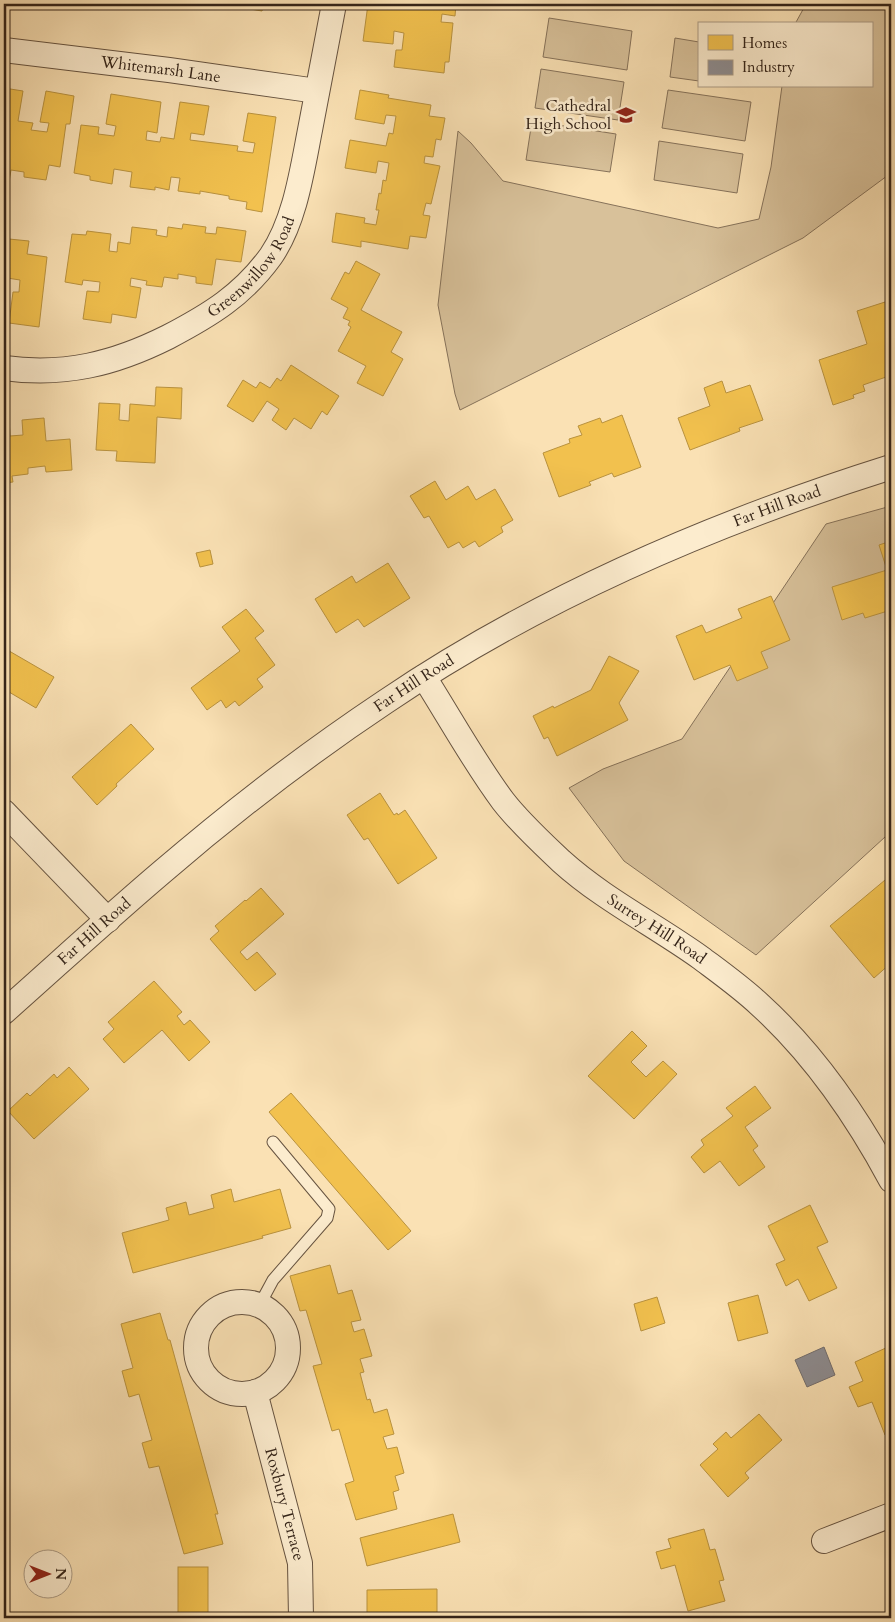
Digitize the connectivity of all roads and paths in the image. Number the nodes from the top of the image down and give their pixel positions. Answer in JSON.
{"nodes":[{"id":1,"x":334,"y":4,"type":"edge"},
{"id":2,"x":4,"y":50,"type":"edge"},
{"id":3,"x":317,"y":91,"type":"junction"},
{"id":4,"x":4,"y":368,"type":"edge"},
{"id":5,"x":891,"y":467,"type":"edge"},
{"id":6,"x":424,"y":677,"type":"junction"},
{"id":7,"x":4,"y":812,"type":"edge"},
{"id":8,"x":108,"y":920,"type":"junction"},
{"id":9,"x":4,"y":1012,"type":"edge"},
{"id":10,"x":273,"y":1142,"type":"dead end"},
{"id":11,"x":891,"y":1180,"type":"edge"},
{"id":12,"x":259,"y":1306,"type":"junction"},
{"id":13,"x":255,"y":1392,"type":"junction"},
{"id":14,"x":891,"y":1515,"type":"edge"},
{"id":15,"x":824,"y":1541,"type":"dead end"},
{"id":16,"x":301,"y":1618,"type":"edge"}],
"edges":[{"from":1,"to":3,"type":"street","name":"Greenwillow Road"},
{"from":2,"to":3,"type":"street","name":"Whitemarsh Lane"},
{"from":3,"to":4,"type":"street","name":"Greenwillow Road"},
{"from":5,"to":6,"type":"street","name":"Far Hill Road"},
{"from":6,"to":8,"type":"street","name":"Far Hill Road"},
{"from":6,"to":11,"type":"street","name":"Surrey Hill Road"},
{"from":7,"to":8,"type":"street"},
{"from":8,"to":9,"type":"street","name":"Far Hill Road"},
{"from":10,"to":12,"type":"lane"},
{"from":12,"to":13,"type":"street"},
{"from":12,"to":13,"type":"street"},
{"from":13,"to":16,"type":"street","name":"Roxbury Terrace"},
{"from":14,"to":15,"type":"street"}]}
